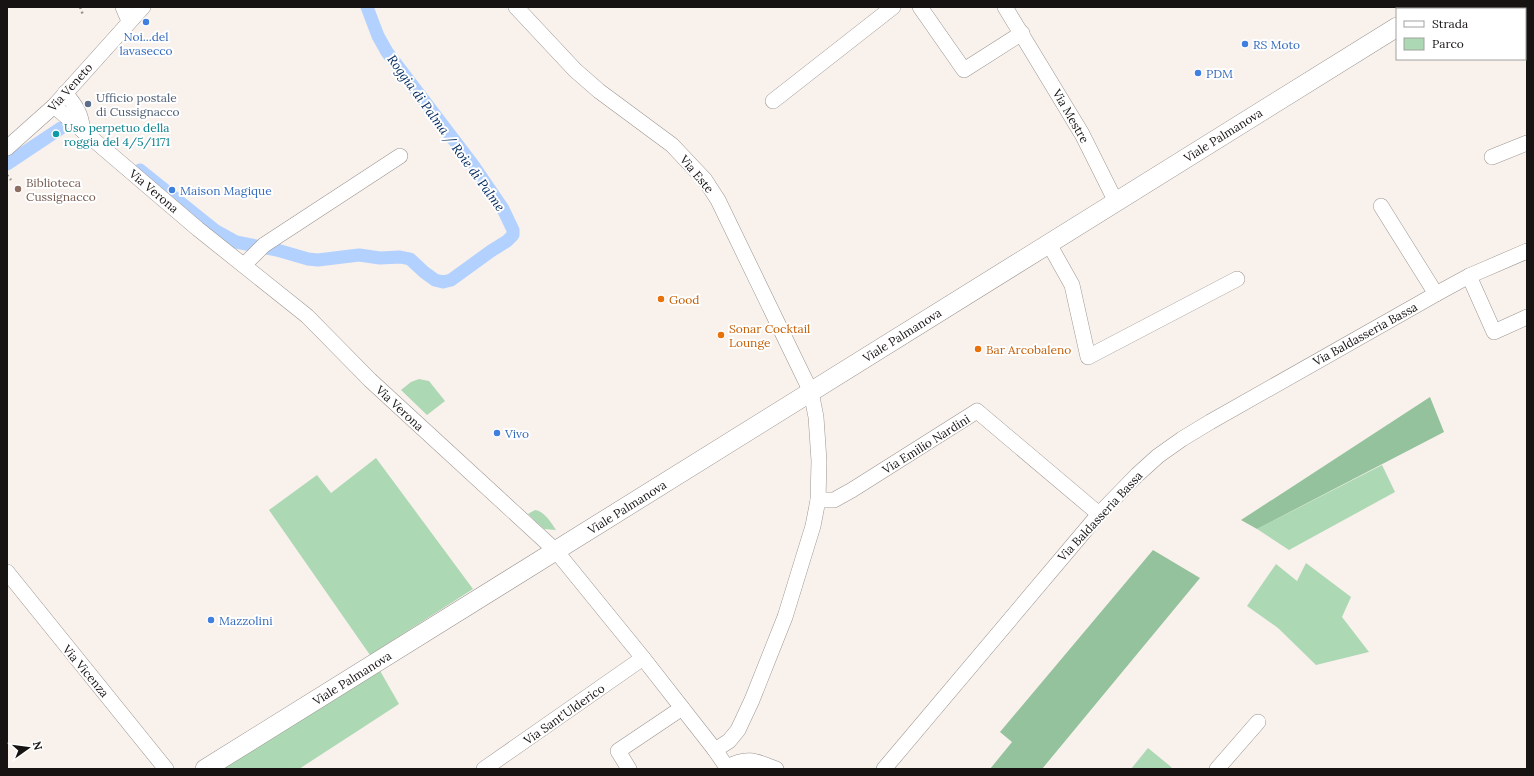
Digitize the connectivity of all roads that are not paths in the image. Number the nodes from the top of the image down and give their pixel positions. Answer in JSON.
{"nodes":[{"id":1,"x":123,"y":7,"type":"edge"},
{"id":2,"x":143,"y":7,"type":"edge"},
{"id":3,"x":516,"y":7,"type":"edge"},
{"id":4,"x":893,"y":7,"type":"edge"},
{"id":5,"x":920,"y":7,"type":"edge"},
{"id":6,"x":1005,"y":7,"type":"edge"},
{"id":7,"x":129,"y":21,"type":"junction"},
{"id":8,"x":1396,"y":27,"type":"edge"},
{"id":9,"x":1022,"y":33,"type":"junction"},
{"id":10,"x":64,"y":93,"type":"junction"},
{"id":11,"x":773,"y":101,"type":"dead end"},
{"id":12,"x":54,"y":106,"type":"junction"},
{"id":13,"x":83,"y":131,"type":"junction"},
{"id":14,"x":1527,"y":143,"type":"edge"},
{"id":15,"x":7,"y":148,"type":"edge"},
{"id":16,"x":400,"y":156,"type":"dead end"},
{"id":17,"x":1492,"y":157,"type":"dead end"},
{"id":18,"x":1116,"y":202,"type":"junction"},
{"id":19,"x":1381,"y":206,"type":"dead end"},
{"id":20,"x":1049,"y":244,"type":"junction"},
{"id":21,"x":1527,"y":251,"type":"edge"},
{"id":22,"x":244,"y":265,"type":"junction"},
{"id":23,"x":1469,"y":276,"type":"junction"},
{"id":24,"x":1237,"y":279,"type":"dead end"},
{"id":25,"x":1436,"y":294,"type":"junction"},
{"id":26,"x":1527,"y":317,"type":"edge"},
{"id":27,"x":811,"y":392,"type":"junction"},
{"id":28,"x":818,"y":500,"type":"junction"},
{"id":29,"x":1099,"y":514,"type":"junction"},
{"id":30,"x":556,"y":551,"type":"junction"},
{"id":31,"x":7,"y":572,"type":"edge"},
{"id":32,"x":643,"y":658,"type":"junction"},
{"id":33,"x":682,"y":708,"type":"junction"},
{"id":34,"x":1258,"y":722,"type":"dead end"},
{"id":35,"x":715,"y":750,"type":"junction"},
{"id":36,"x":728,"y":768,"type":"edge"},
{"id":37,"x":166,"y":769,"type":"edge"},
{"id":38,"x":205,"y":769,"type":"edge"},
{"id":39,"x":484,"y":769,"type":"edge"},
{"id":40,"x":629,"y":769,"type":"edge"},
{"id":41,"x":776,"y":769,"type":"edge"},
{"id":42,"x":884,"y":769,"type":"edge"},
{"id":43,"x":1217,"y":769,"type":"edge"}],
"edges":[{"from":1,"to":7,"type":"street"},
{"from":2,"to":7,"type":"street","name":"Via Veneto"},
{"from":3,"to":27,"type":"street","name":"Via Este"},
{"from":4,"to":11,"type":"street"},
{"from":5,"to":9,"type":"street"},
{"from":6,"to":9,"type":"street","name":"Via Mestre"},
{"from":7,"to":10,"type":"street","name":"Via Veneto"},
{"from":8,"to":18,"type":"main road","name":"Viale Palmanova"},
{"from":9,"to":18,"type":"street","name":"Via Mestre"},
{"from":10,"to":12,"type":"street","name":"Via Veneto"},
{"from":10,"to":13,"type":"street"},
{"from":12,"to":13,"type":"street","name":"Via Verona"},
{"from":12,"to":15,"type":"street","name":"Via Veneto"},
{"from":13,"to":22,"type":"street","name":"Via Verona"},
{"from":14,"to":17,"type":"street"},
{"from":16,"to":22,"type":"street"},
{"from":18,"to":20,"type":"main road","name":"Viale Palmanova"},
{"from":19,"to":25,"type":"street"},
{"from":20,"to":24,"type":"street"},
{"from":20,"to":27,"type":"main road","name":"Viale Palmanova"},
{"from":21,"to":23,"type":"street","name":"Via Baldasseria Bassa"},
{"from":22,"to":30,"type":"street","name":"Via Verona"},
{"from":23,"to":25,"type":"street","name":"Via Baldasseria Bassa"},
{"from":23,"to":26,"type":"street"},
{"from":25,"to":29,"type":"street","name":"Via Baldasseria Bassa"},
{"from":27,"to":28,"type":"street"},
{"from":27,"to":30,"type":"main road","name":"Viale Palmanova"},
{"from":28,"to":29,"type":"street","name":"Via Emilio Nardini"},
{"from":28,"to":35,"type":"street"},
{"from":29,"to":42,"type":"street","name":"Via Baldasseria Bassa"},
{"from":30,"to":32,"type":"street"},
{"from":30,"to":38,"type":"main road","name":"Viale Palmanova"},
{"from":31,"to":37,"type":"street","name":"Via Vicenza"},
{"from":32,"to":33,"type":"street"},
{"from":32,"to":39,"type":"street","name":"Via Sant'Ulderico"},
{"from":33,"to":35,"type":"street"},
{"from":33,"to":40,"type":"street"},
{"from":34,"to":43,"type":"street"},
{"from":35,"to":36,"type":"street"},
{"from":36,"to":41,"type":"street"}]}
